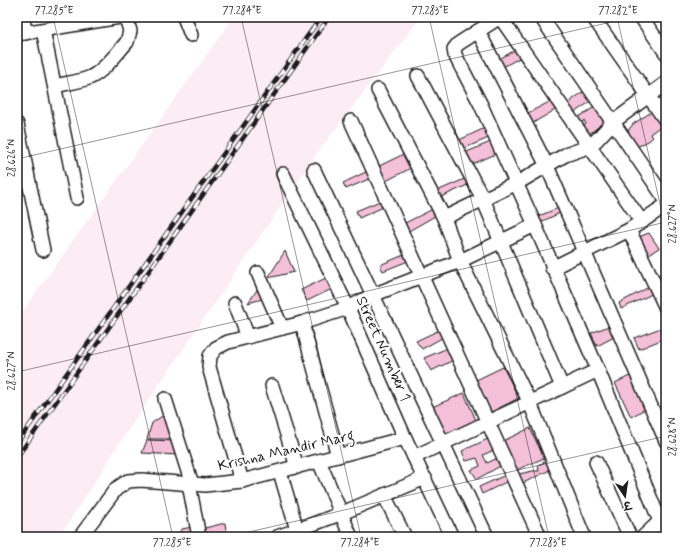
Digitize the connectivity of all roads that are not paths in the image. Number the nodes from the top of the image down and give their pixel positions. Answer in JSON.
{"nodes":[{"id":1,"x":23,"y":17,"type":"edge"},
{"id":2,"x":120,"y":17,"type":"edge"},
{"id":3,"x":126,"y":17,"type":"edge"},
{"id":4,"x":184,"y":17,"type":"edge"},
{"id":5,"x":500,"y":17,"type":"edge"},
{"id":6,"x":542,"y":17,"type":"edge"},
{"id":7,"x":593,"y":17,"type":"edge"},
{"id":8,"x":641,"y":17,"type":"edge"},
{"id":9,"x":43,"y":30,"type":"junction"},
{"id":10,"x":478,"y":31,"type":"junction"},
{"id":11,"x":21,"y":33,"type":"edge"},
{"id":12,"x":191,"y":35,"type":"dead end"},
{"id":13,"x":666,"y":53,"type":"edge"},
{"id":14,"x":418,"y":76,"type":"dead end"},
{"id":15,"x":666,"y":83,"type":"edge"},
{"id":16,"x":55,"y":86,"type":"junction"},
{"id":17,"x":378,"y":90,"type":"dead end"},
{"id":18,"x":648,"y":97,"type":"junction"},
{"id":19,"x":350,"y":121,"type":"dead end"},
{"id":20,"x":666,"y":121,"type":"edge"},
{"id":21,"x":613,"y":122,"type":"junction"},
{"id":22,"x":17,"y":124,"type":"edge"},
{"id":23,"x":590,"y":146,"type":"junction"},
{"id":24,"x":21,"y":166,"type":"edge"},
{"id":25,"x":547,"y":166,"type":"junction"},
{"id":26,"x":314,"y":170,"type":"dead end"},
{"id":27,"x":283,"y":174,"type":"dead end"},
{"id":28,"x":516,"y":184,"type":"junction"},
{"id":29,"x":77,"y":198,"type":"dead end"},
{"id":30,"x":483,"y":199,"type":"junction"},
{"id":31,"x":666,"y":200,"type":"edge"},
{"id":32,"x":666,"y":205,"type":"edge"},
{"id":33,"x":444,"y":218,"type":"junction"},
{"id":34,"x":642,"y":222,"type":"junction"},
{"id":35,"x":535,"y":225,"type":"junction"},
{"id":36,"x":629,"y":230,"type":"junction"},
{"id":37,"x":500,"y":242,"type":"junction"},
{"id":38,"x":43,"y":250,"type":"dead end"},
{"id":39,"x":585,"y":251,"type":"junction"},
{"id":40,"x":460,"y":260,"type":"junction"},
{"id":41,"x":552,"y":268,"type":"junction"},
{"id":42,"x":258,"y":273,"type":"dead end"},
{"id":43,"x":422,"y":275,"type":"junction"},
{"id":44,"x":373,"y":295,"type":"junction"},
{"id":45,"x":235,"y":303,"type":"dead end"},
{"id":46,"x":348,"y":308,"type":"junction"},
{"id":47,"x":666,"y":308,"type":"edge"},
{"id":48,"x":302,"y":323,"type":"junction"},
{"id":49,"x":282,"y":328,"type":"junction"},
{"id":50,"x":248,"y":337,"type":"junction"},
{"id":51,"x":598,"y":370,"type":"junction"},
{"id":52,"x":272,"y":386,"type":"dead end"},
{"id":53,"x":562,"y":387,"type":"junction"},
{"id":54,"x":166,"y":399,"type":"dead end"},
{"id":55,"x":530,"y":403,"type":"junction"},
{"id":56,"x":488,"y":422,"type":"junction"},
{"id":57,"x":405,"y":438,"type":"junction"},
{"id":58,"x":666,"y":441,"type":"edge"},
{"id":59,"x":442,"y":443,"type":"junction"},
{"id":60,"x":338,"y":456,"type":"junction"},
{"id":61,"x":414,"y":457,"type":"junction"},
{"id":62,"x":320,"y":461,"type":"junction"},
{"id":63,"x":596,"y":462,"type":"dead end"},
{"id":64,"x":297,"y":467,"type":"junction"},
{"id":65,"x":280,"y":472,"type":"junction"},
{"id":66,"x":425,"y":478,"type":"junction"},
{"id":67,"x":242,"y":481,"type":"junction"},
{"id":68,"x":191,"y":484,"type":"junction"},
{"id":69,"x":384,"y":495,"type":"junction"},
{"id":70,"x":340,"y":514,"type":"junction"},
{"id":71,"x":662,"y":521,"type":"edge"},
{"id":72,"x":299,"y":533,"type":"edge"},
{"id":73,"x":666,"y":536,"type":"edge"},
{"id":74,"x":80,"y":537,"type":"edge"},
{"id":75,"x":199,"y":537,"type":"edge"},
{"id":76,"x":277,"y":537,"type":"edge"},
{"id":77,"x":351,"y":537,"type":"edge"},
{"id":78,"x":404,"y":537,"type":"edge"},
{"id":79,"x":452,"y":537,"type":"edge"},
{"id":80,"x":487,"y":537,"type":"edge"},
{"id":81,"x":540,"y":537,"type":"edge"},
{"id":82,"x":584,"y":537,"type":"edge"},
{"id":83,"x":630,"y":537,"type":"edge"},
{"id":84,"x":643,"y":537,"type":"edge"}],
"edges":[{"from":1,"to":11,"type":"street"},
{"from":2,"to":9,"type":"street"},
{"from":3,"to":16,"type":"street"},
{"from":4,"to":12,"type":"street"},
{"from":5,"to":10,"type":"street"},
{"from":5,"to":23,"type":"street"},
{"from":6,"to":21,"type":"street"},
{"from":7,"to":18,"type":"street"},
{"from":8,"to":13,"type":"street"},
{"from":9,"to":11,"type":"street"},
{"from":9,"to":16,"type":"street"},
{"from":10,"to":25,"type":"street"},
{"from":10,"to":28,"type":"street"},
{"from":14,"to":30,"type":"street"},
{"from":15,"to":18,"type":"street"},
{"from":16,"to":29,"type":"street"},
{"from":17,"to":33,"type":"street"},
{"from":18,"to":20,"type":"street"},
{"from":18,"to":21,"type":"street"},
{"from":19,"to":43,"type":"street"},
{"from":21,"to":23,"type":"street"},
{"from":21,"to":31,"type":"street"},
{"from":22,"to":24,"type":"street"},
{"from":23,"to":25,"type":"street"},
{"from":23,"to":34,"type":"street"},
{"from":24,"to":38,"type":"street"},
{"from":25,"to":28,"type":"street"},
{"from":25,"to":39,"type":"street"},
{"from":26,"to":44,"type":"street"},
{"from":27,"to":46,"type":"street","name":"Street Number 1"},
{"from":28,"to":30,"type":"street"},
{"from":28,"to":35,"type":"street"},
{"from":30,"to":33,"type":"street"},
{"from":30,"to":37,"type":"street"},
{"from":32,"to":34,"type":"street"},
{"from":33,"to":40,"type":"street"},
{"from":34,"to":36,"type":"street"},
{"from":35,"to":37,"type":"street"},
{"from":35,"to":41,"type":"street"},
{"from":36,"to":39,"type":"street"},
{"from":36,"to":47,"type":"street"},
{"from":37,"to":40,"type":"street"},
{"from":37,"to":53,"type":"street"},
{"from":39,"to":41,"type":"street"},
{"from":39,"to":58,"type":"street"},
{"from":40,"to":43,"type":"street"},
{"from":40,"to":55,"type":"street"},
{"from":41,"to":51,"type":"street"},
{"from":42,"to":49,"type":"street"},
{"from":43,"to":44,"type":"street"},
{"from":43,"to":56,"type":"street"},
{"from":44,"to":46,"type":"street"},
{"from":44,"to":59,"type":"street"},
{"from":45,"to":50,"type":"street"},
{"from":46,"to":48,"type":"street"},
{"from":46,"to":57,"type":"street","name":"Street Number 1"},
{"from":48,"to":49,"type":"street"},
{"from":48,"to":60,"type":"street"},
{"from":49,"to":50,"type":"street"},
{"from":50,"to":67,"type":"street"},
{"from":51,"to":53,"type":"street"},
{"from":51,"to":71,"type":"street"},
{"from":52,"to":64,"type":"street"},
{"from":53,"to":55,"type":"street"},
{"from":54,"to":68,"type":"street"},
{"from":55,"to":56,"type":"street"},
{"from":55,"to":82,"type":"street"},
{"from":56,"to":59,"type":"street"},
{"from":56,"to":81,"type":"street"},
{"from":57,"to":60,"type":"street","name":"Krishna Mandir Marg"},
{"from":57,"to":61,"type":"street","name":"Street Number 1"},
{"from":59,"to":61,"type":"street"},
{"from":59,"to":80,"type":"street"},
{"from":60,"to":62,"type":"street","name":"Krishna Mandir Marg"},
{"from":61,"to":66,"type":"street","name":"Street Number 1"},
{"from":62,"to":64,"type":"street","name":"Krishna Mandir Marg"},
{"from":62,"to":70,"type":"street"},
{"from":63,"to":83,"type":"street"},
{"from":64,"to":65,"type":"street","name":"Krishna Mandir Marg"},
{"from":65,"to":67,"type":"street","name":"Krishna Mandir Marg"},
{"from":65,"to":72,"type":"street"},
{"from":66,"to":69,"type":"street"},
{"from":66,"to":79,"type":"street","name":"Street Number 1"},
{"from":67,"to":68,"type":"street","name":"Krishna Mandir Marg"},
{"from":68,"to":74,"type":"street","name":"Krishna Mandir Marg"},
{"from":68,"to":75,"type":"street"},
{"from":69,"to":70,"type":"street"},
{"from":69,"to":78,"type":"street"},
{"from":70,"to":72,"type":"street"},
{"from":70,"to":77,"type":"street"},
{"from":71,"to":73,"type":"street"},
{"from":71,"to":84,"type":"street"},
{"from":72,"to":76,"type":"street"}]}
